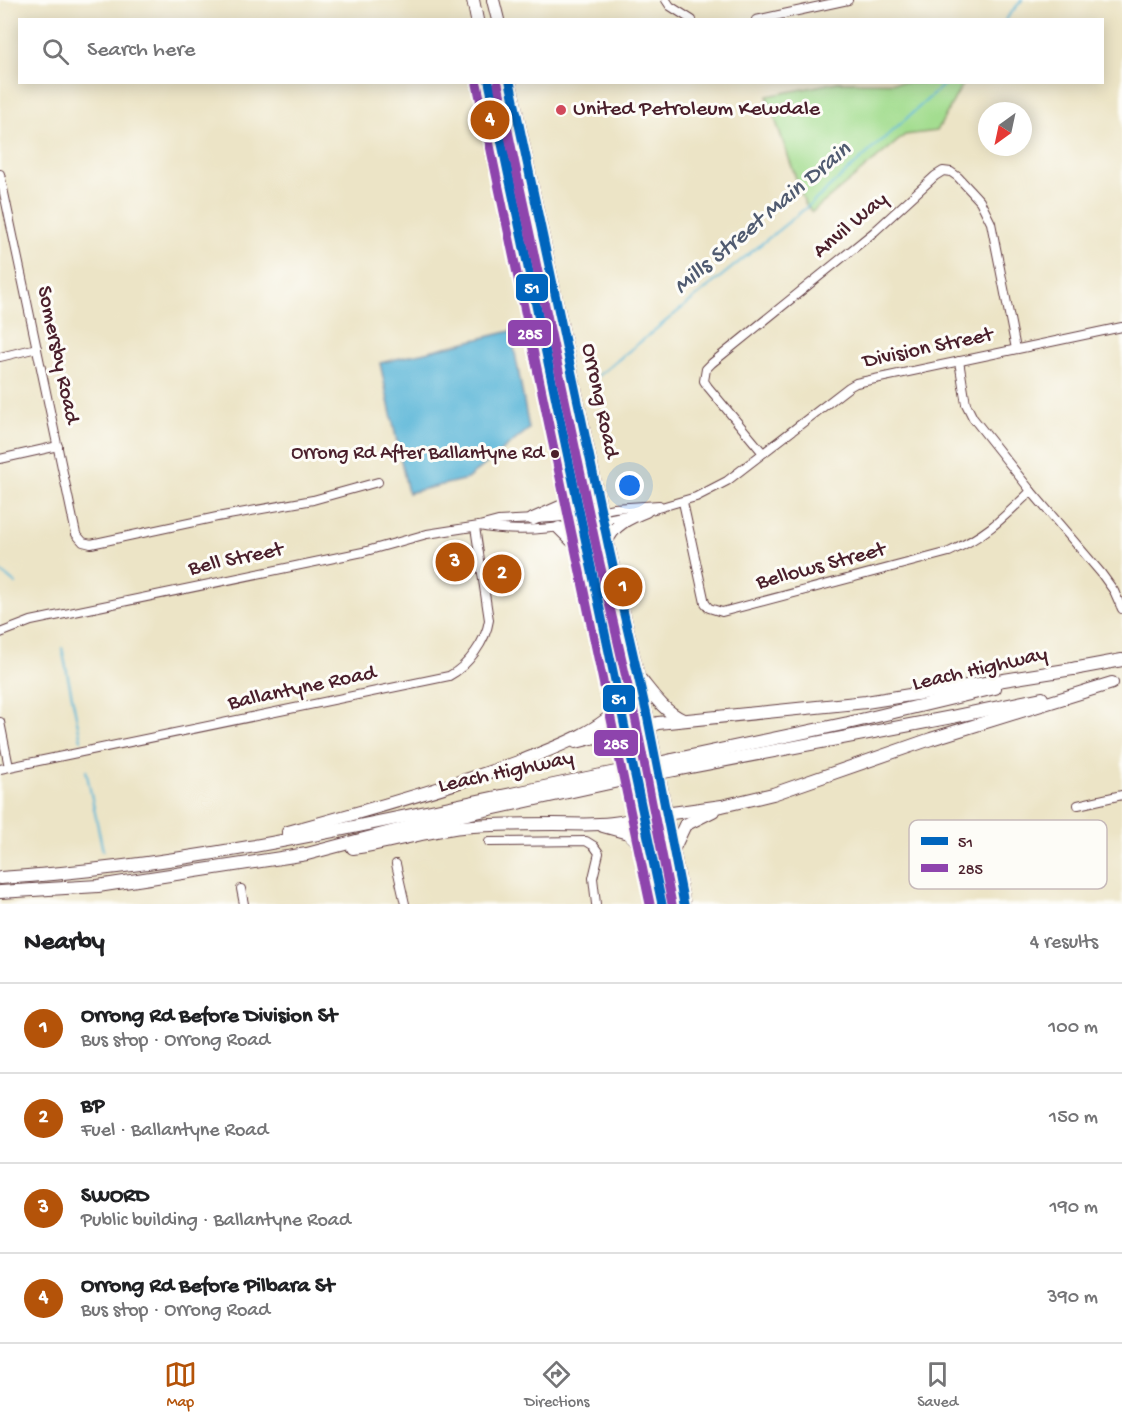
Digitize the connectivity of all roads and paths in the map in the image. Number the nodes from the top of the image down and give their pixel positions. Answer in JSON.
{"nodes":[{"id":1,"x":472,"y":0,"type":"edge"},
{"id":2,"x":493,"y":0,"type":"edge"},
{"id":3,"x":666,"y":0,"type":"edge"},
{"id":4,"x":848,"y":0,"type":"edge"},
{"id":5,"x":829,"y":2,"type":"edge"},
{"id":6,"x":476,"y":18,"type":"edge"},
{"id":7,"x":498,"y":18,"type":"edge"},
{"id":8,"x":689,"y":18,"type":"edge"},
{"id":9,"x":764,"y":18,"type":"edge"},
{"id":10,"x":489,"y":84,"type":"edge"},
{"id":11,"x":510,"y":84,"type":"edge"},
{"id":12,"x":0,"y":174,"type":"edge"},
{"id":13,"x":1122,"y":327,"type":"edge"},
{"id":14,"x":37,"y":348,"type":"junction"},
{"id":15,"x":1016,"y":349,"type":"junction"},
{"id":16,"x":0,"y":357,"type":"edge"},
{"id":17,"x":958,"y":361,"type":"junction"},
{"id":18,"x":58,"y":446,"type":"junction"},
{"id":19,"x":763,"y":453,"type":"junction"},
{"id":20,"x":0,"y":459,"type":"edge"},
{"id":21,"x":378,"y":482,"type":"dead end"},
{"id":22,"x":1031,"y":491,"type":"junction"},
{"id":23,"x":576,"y":493,"type":"junction"},
{"id":24,"x":683,"y":502,"type":"junction"},
{"id":25,"x":670,"y":504,"type":"junction"},
{"id":26,"x":646,"y":511,"type":"junction"},
{"id":27,"x":602,"y":515,"type":"junction"},
{"id":28,"x":533,"y":519,"type":"junction"},
{"id":29,"x":582,"y":520,"type":"junction"},
{"id":30,"x":477,"y":527,"type":"junction"},
{"id":31,"x":559,"y":528,"type":"junction"},
{"id":32,"x":607,"y":542,"type":"junction"},
{"id":33,"x":599,"y":601,"type":"junction"},
{"id":34,"x":1122,"y":609,"type":"edge"},
{"id":35,"x":0,"y":633,"type":"edge"},
{"id":36,"x":1122,"y":660,"type":"edge"},
{"id":37,"x":1079,"y":668,"type":"junction"},
{"id":38,"x":639,"y":676,"type":"junction"},
{"id":39,"x":1117,"y":682,"type":"edge"},
{"id":40,"x":620,"y":706,"type":"junction"},
{"id":41,"x":683,"y":720,"type":"junction"},
{"id":42,"x":0,"y":722,"type":"edge"},
{"id":43,"x":625,"y":731,"type":"junction"},
{"id":44,"x":645,"y":731,"type":"junction"},
{"id":45,"x":559,"y":746,"type":"junction"},
{"id":46,"x":629,"y":751,"type":"junction"},
{"id":47,"x":673,"y":765,"type":"junction"},
{"id":48,"x":9,"y":767,"type":"junction"},
{"id":49,"x":0,"y":769,"type":"edge"},
{"id":50,"x":622,"y":775,"type":"junction"},
{"id":51,"x":662,"y":787,"type":"junction"},
{"id":52,"x":638,"y":792,"type":"junction"},
{"id":53,"x":1122,"y":795,"type":"edge"},
{"id":54,"x":1078,"y":805,"type":"dead end"},
{"id":55,"x":722,"y":806,"type":"junction"},
{"id":56,"x":654,"y":808,"type":"junction"},
{"id":57,"x":667,"y":813,"type":"junction"},
{"id":58,"x":643,"y":815,"type":"junction"},
{"id":59,"x":598,"y":825,"type":"junction"},
{"id":60,"x":489,"y":842,"type":"dead end"},
{"id":61,"x":674,"y":848,"type":"junction"},
{"id":62,"x":307,"y":854,"type":"junction"},
{"id":63,"x":203,"y":856,"type":"junction"},
{"id":64,"x":651,"y":856,"type":"junction"},
{"id":65,"x":396,"y":864,"type":"dead end"},
{"id":66,"x":0,"y":878,"type":"edge"},
{"id":67,"x":241,"y":889,"type":"dead end"},
{"id":68,"x":0,"y":892,"type":"edge"},
{"id":69,"x":243,"y":904,"type":"edge"},
{"id":70,"x":405,"y":904,"type":"edge"},
{"id":71,"x":596,"y":904,"type":"edge"},
{"id":72,"x":662,"y":904,"type":"edge"},
{"id":73,"x":684,"y":904,"type":"edge"}],
"edges":[{"from":1,"to":6,"type":"highway"},
{"from":2,"to":7,"type":"highway"},
{"from":3,"to":8,"type":"street"},
{"from":4,"to":5,"type":"street"},
{"from":5,"to":9,"type":"street"},
{"from":10,"to":23,"type":"highway","name":"Orrong Road"},
{"from":11,"to":27,"type":"highway","name":"Orrong Road"},
{"from":12,"to":14,"type":"street","name":"Somersby Road"},
{"from":13,"to":15,"type":"street","name":"Division Street"},
{"from":14,"to":16,"type":"street"},
{"from":14,"to":18,"type":"street","name":"Somersby Road"},
{"from":15,"to":17,"type":"street","name":"Division Street"},
{"from":15,"to":19,"type":"street","name":"Anvil Way"},
{"from":17,"to":19,"type":"street","name":"Division Street"},
{"from":17,"to":22,"type":"street"},
{"from":18,"to":20,"type":"street"},
{"from":18,"to":21,"type":"street","name":"Somersby Road"},
{"from":19,"to":24,"type":"street","name":"Division Street"},
{"from":22,"to":24,"type":"street","name":"Bellows Street"},
{"from":22,"to":34,"type":"street"},
{"from":23,"to":28,"type":"highway"},
{"from":23,"to":29,"type":"highway","name":"Orrong Road"},
{"from":24,"to":25,"type":"street","name":"Division Street"},
{"from":25,"to":26,"type":"street","name":"Division Street"},
{"from":25,"to":27,"type":"street","name":"Division Street"},
{"from":26,"to":27,"type":"street","name":"Division Street"},
{"from":26,"to":32,"type":"highway"},
{"from":27,"to":29,"type":"street"},
{"from":27,"to":32,"type":"highway","name":"Orrong Road"},
{"from":28,"to":29,"type":"street","name":"Bell Street"},
{"from":28,"to":30,"type":"street","name":"Bell Street"},
{"from":29,"to":31,"type":"street","name":"Bell Street"},
{"from":29,"to":33,"type":"highway","name":"Orrong Road"},
{"from":30,"to":31,"type":"street","name":"Bell Street"},
{"from":30,"to":35,"type":"street","name":"Bell Street"},
{"from":30,"to":48,"type":"street","name":"Ballantyne Road"},
{"from":31,"to":33,"type":"highway"},
{"from":32,"to":38,"type":"highway","name":"Orrong Road"},
{"from":33,"to":40,"type":"highway","name":"Orrong Road"},
{"from":36,"to":37,"type":"highway","name":"Leach Highway"},
{"from":37,"to":41,"type":"highway"},
{"from":37,"to":47,"type":"highway","name":"Leach Highway"},
{"from":38,"to":41,"type":"highway"},
{"from":38,"to":44,"type":"highway","name":"Orrong Road"},
{"from":39,"to":47,"type":"highway","name":"Leach Highway"},
{"from":39,"to":55,"type":"highway"},
{"from":40,"to":43,"type":"highway","name":"Orrong Road"},
{"from":40,"to":45,"type":"highway"},
{"from":41,"to":44,"type":"highway"},
{"from":42,"to":48,"type":"street"},
{"from":43,"to":44,"type":"highway"},
{"from":43,"to":45,"type":"highway"},
{"from":43,"to":46,"type":"highway","name":"Orrong Road"},
{"from":44,"to":46,"type":"highway"},
{"from":44,"to":51,"type":"highway"},
{"from":45,"to":63,"type":"highway"},
{"from":46,"to":52,"type":"highway","name":"Orrong Road"},
{"from":47,"to":50,"type":"highway","name":"Leach Highway","bridge":true},
{"from":48,"to":49,"type":"street","name":"Ballantyne Road"},
{"from":50,"to":62,"type":"highway","name":"Leach Highway"},
{"from":50,"to":63,"type":"highway","name":"Leach Highway"},
{"from":51,"to":56,"type":"highway"},
{"from":51,"to":57,"type":"highway"},
{"from":52,"to":56,"type":"highway"},
{"from":52,"to":58,"type":"highway","name":"Orrong Road"},
{"from":53,"to":54,"type":"street"},
{"from":55,"to":57,"type":"highway"},
{"from":55,"to":61,"type":"highway"},
{"from":56,"to":57,"type":"highway"},
{"from":56,"to":58,"type":"highway"},
{"from":57,"to":61,"type":"highway"},
{"from":58,"to":59,"type":"highway"},
{"from":58,"to":64,"type":"highway","name":"Orrong Road"},
{"from":59,"to":62,"type":"highway"},
{"from":59,"to":64,"type":"highway"},
{"from":60,"to":71,"type":"street"},
{"from":61,"to":73,"type":"highway"},
{"from":62,"to":68,"type":"highway","name":"Leach Highway"},
{"from":63,"to":66,"type":"highway","name":"Leach Highway"},
{"from":64,"to":72,"type":"highway","name":"Orrong Road"},
{"from":65,"to":70,"type":"street"},
{"from":67,"to":69,"type":"street"}]}
